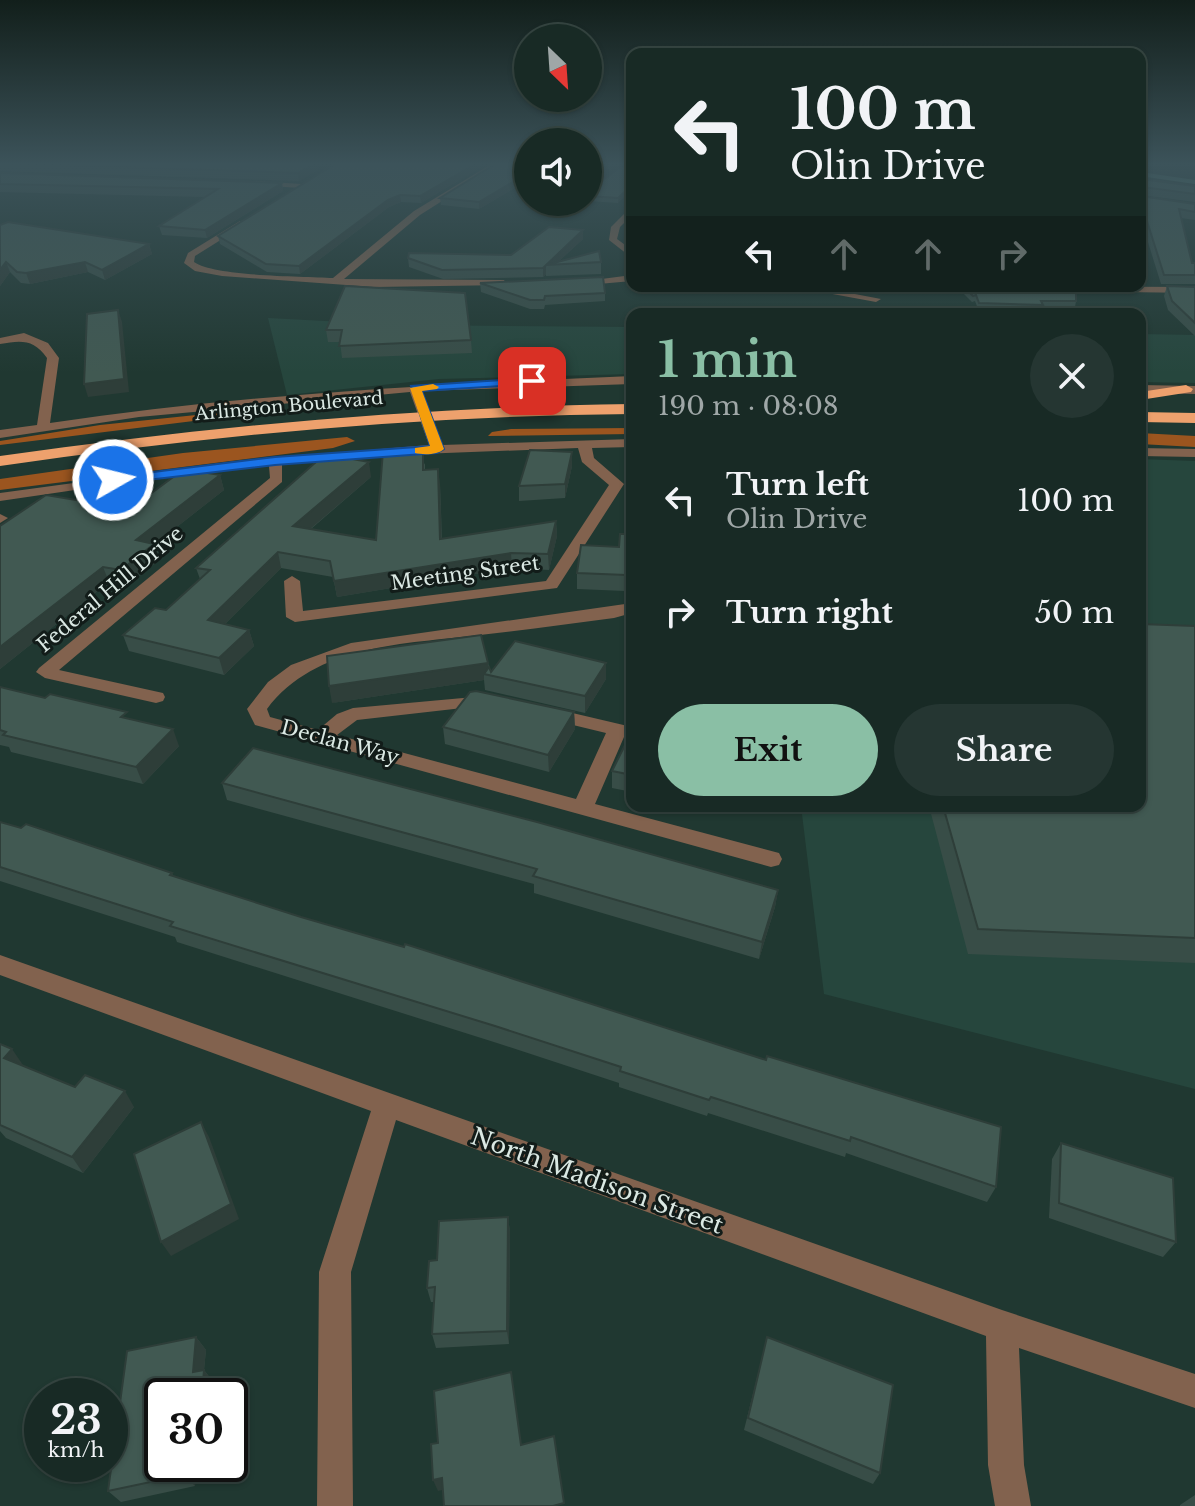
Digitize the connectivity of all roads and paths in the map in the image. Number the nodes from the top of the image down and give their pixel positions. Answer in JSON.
{"nodes":[{"id":1,"x":226,"y":233,"type":"edge"},
{"id":2,"x":393,"y":233,"type":"edge"},
{"id":3,"x":612,"y":233,"type":"edge"},
{"id":4,"x":626,"y":250,"type":"edge"},
{"id":5,"x":626,"y":278,"type":"edge"},
{"id":6,"x":336,"y":281,"type":"junction"},
{"id":7,"x":509,"y":283,"type":"edge"},
{"id":8,"x":571,"y":283,"type":"edge"},
{"id":9,"x":1146,"y":289,"type":"edge"},
{"id":10,"x":1195,"y":290,"type":"edge"},
{"id":11,"x":832,"y":292,"type":"edge"},
{"id":12,"x":879,"y":292,"type":"edge"},
{"id":13,"x":876,"y":299,"type":"junction"},
{"id":14,"x":874,"y":308,"type":"edge"},
{"id":15,"x":0,"y":329,"type":"edge"},
{"id":16,"x":24,"y":336,"type":"junction"},
{"id":17,"x":0,"y":341,"type":"edge"},
{"id":18,"x":626,"y":380,"type":"edge"},
{"id":19,"x":415,"y":388,"type":"junction"},
{"id":20,"x":1146,"y":389,"type":"edge"},
{"id":21,"x":1190,"y":390,"type":"edge"},
{"id":22,"x":1146,"y":395,"type":"edge"},
{"id":23,"x":626,"y":410,"type":"edge"},
{"id":24,"x":424,"y":415,"type":"junction"},
{"id":25,"x":1146,"y":417,"type":"edge"},
{"id":26,"x":1195,"y":418,"type":"edge"},
{"id":27,"x":43,"y":426,"type":"junction"},
{"id":28,"x":0,"y":434,"type":"edge"},
{"id":29,"x":584,"y":443,"type":"junction"},
{"id":30,"x":626,"y":443,"type":"edge"},
{"id":31,"x":437,"y":449,"type":"junction"},
{"id":32,"x":1146,"y":452,"type":"edge"},
{"id":33,"x":1195,"y":453,"type":"edge"},
{"id":34,"x":0,"y":461,"type":"edge"},
{"id":35,"x":275,"y":461,"type":"junction"},
{"id":36,"x":0,"y":497,"type":"edge"},
{"id":37,"x":292,"y":581,"type":"dead end"},
{"id":38,"x":626,"y":610,"type":"edge"},
{"id":39,"x":156,"y":697,"type":"dead end"},
{"id":40,"x":506,"y":703,"type":"edge"},
{"id":41,"x":534,"y":710,"type":"edge"},
{"id":42,"x":625,"y":732,"type":"edge"},
{"id":43,"x":322,"y":737,"type":"junction"},
{"id":44,"x":582,"y":808,"type":"junction"},
{"id":45,"x":771,"y":859,"type":"dead end"},
{"id":46,"x":0,"y":965,"type":"edge"},
{"id":47,"x":386,"y":1106,"type":"junction"},
{"id":48,"x":1002,"y":1326,"type":"junction"},
{"id":49,"x":1195,"y":1391,"type":"edge"},
{"id":50,"x":335,"y":1506,"type":"edge"},
{"id":51,"x":1013,"y":1506,"type":"edge"}],
"edges":[{"from":1,"to":6,"type":"street"},
{"from":2,"to":6,"type":"street"},
{"from":3,"to":4,"type":"street"},
{"from":5,"to":8,"type":"street"},
{"from":6,"to":7,"type":"street"},
{"from":9,"to":10,"type":"street"},
{"from":11,"to":13,"type":"street"},
{"from":12,"to":13,"type":"street"},
{"from":13,"to":14,"type":"street"},
{"from":15,"to":16,"type":"street"},
{"from":16,"to":17,"type":"street"},
{"from":16,"to":27,"type":"street"},
{"from":18,"to":19,"type":"street"},
{"from":19,"to":24,"type":"street"},
{"from":19,"to":27,"type":"street"},
{"from":20,"to":21,"type":"street"},
{"from":21,"to":22,"type":"highway"},
{"from":23,"to":24,"type":"highway","name":"Arlington Boulevard"},
{"from":24,"to":31,"type":"street"},
{"from":24,"to":34,"type":"highway","name":"Arlington Boulevard"},
{"from":25,"to":26,"type":"highway"},
{"from":27,"to":28,"type":"street"},
{"from":29,"to":30,"type":"street"},
{"from":29,"to":31,"type":"street"},
{"from":29,"to":37,"type":"street","name":"Meeting Street"},
{"from":31,"to":35,"type":"street"},
{"from":32,"to":33,"type":"street"},
{"from":35,"to":36,"type":"street"},
{"from":35,"to":39,"type":"street","name":"Federal Hill Drive"},
{"from":38,"to":43,"type":"street","name":"Declan Way"},
{"from":40,"to":43,"type":"street"},
{"from":41,"to":42,"type":"street"},
{"from":42,"to":44,"type":"street"},
{"from":43,"to":44,"type":"street","name":"Declan Way"},
{"from":44,"to":45,"type":"street","name":"Declan Way"},
{"from":46,"to":47,"type":"street","name":"North Madison Street"},
{"from":47,"to":48,"type":"street","name":"North Madison Street"},
{"from":47,"to":50,"type":"street"},
{"from":48,"to":49,"type":"street","name":"North Madison Street"},
{"from":48,"to":51,"type":"street"}]}
